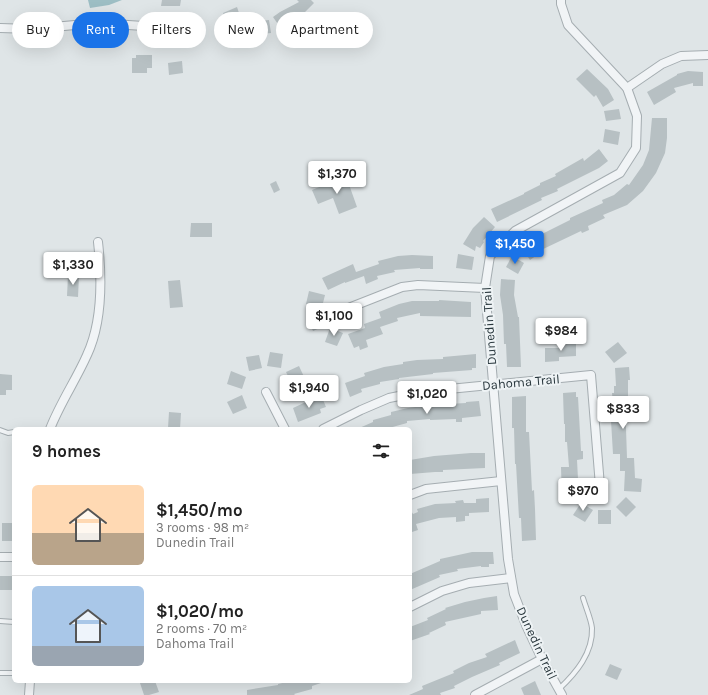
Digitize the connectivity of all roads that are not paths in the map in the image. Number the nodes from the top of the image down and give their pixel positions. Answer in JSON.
{"nodes":[{"id":1,"x":561,"y":0,"type":"edge"},
{"id":2,"x":137,"y":26,"type":"edge"},
{"id":3,"x":0,"y":28,"type":"edge"},
{"id":4,"x":708,"y":55,"type":"edge"},
{"id":5,"x":627,"y":88,"type":"junction"},
{"id":6,"x":98,"y":242,"type":"dead end"},
{"id":7,"x":485,"y":288,"type":"junction"},
{"id":8,"x":346,"y":309,"type":"dead end"},
{"id":9,"x":493,"y":384,"type":"junction"},
{"id":10,"x":266,"y":392,"type":"dead end"},
{"id":11,"x":51,"y":427,"type":"edge"},
{"id":12,"x":284,"y":427,"type":"edge"},
{"id":13,"x":327,"y":427,"type":"edge"},
{"id":14,"x":0,"y":430,"type":"edge"},
{"id":15,"x":12,"y":432,"type":"edge"},
{"id":16,"x":501,"y":481,"type":"junction"},
{"id":17,"x":600,"y":486,"type":"dead end"},
{"id":18,"x":412,"y":494,"type":"edge"},
{"id":19,"x":0,"y":557,"type":"edge"},
{"id":20,"x":12,"y":557,"type":"edge"},
{"id":21,"x":511,"y":578,"type":"junction"},
{"id":22,"x":583,"y":598,"type":"dead end"},
{"id":23,"x":412,"y":606,"type":"edge"},
{"id":24,"x":0,"y":622,"type":"edge"},
{"id":25,"x":12,"y":622,"type":"edge"},
{"id":26,"x":542,"y":659,"type":"junction"},
{"id":27,"x":0,"y":673,"type":"edge"},
{"id":28,"x":12,"y":673,"type":"edge"},
{"id":29,"x":30,"y":683,"type":"edge"},
{"id":30,"x":560,"y":692,"type":"edge"},
{"id":31,"x":29,"y":695,"type":"edge"},
{"id":32,"x":475,"y":695,"type":"edge"}],
"edges":[{"from":1,"to":5,"type":"street","name":"Dunedin Trail"},
{"from":2,"to":3,"type":"street"},
{"from":4,"to":5,"type":"street"},
{"from":5,"to":7,"type":"street","name":"Dunedin Trail"},
{"from":6,"to":11,"type":"street"},
{"from":7,"to":8,"type":"street"},
{"from":7,"to":9,"type":"street","name":"Dunedin Trail"},
{"from":9,"to":13,"type":"street","name":"Dahoma Trail"},
{"from":9,"to":16,"type":"street","name":"Dunedin Trail"},
{"from":9,"to":17,"type":"street","name":"Dahoma Trail"},
{"from":10,"to":12,"type":"street"},
{"from":14,"to":15,"type":"lane"},
{"from":16,"to":18,"type":"street"},
{"from":16,"to":21,"type":"street","name":"Dunedin Trail"},
{"from":19,"to":20,"type":"street"},
{"from":21,"to":23,"type":"street"},
{"from":21,"to":26,"type":"street","name":"Dunedin Trail"},
{"from":22,"to":30,"type":"lane"},
{"from":24,"to":25,"type":"lane"},
{"from":26,"to":30,"type":"street","name":"Dunedin Trail"},
{"from":26,"to":32,"type":"street"},
{"from":27,"to":28,"type":"lane"},
{"from":29,"to":31,"type":"street"}]}
